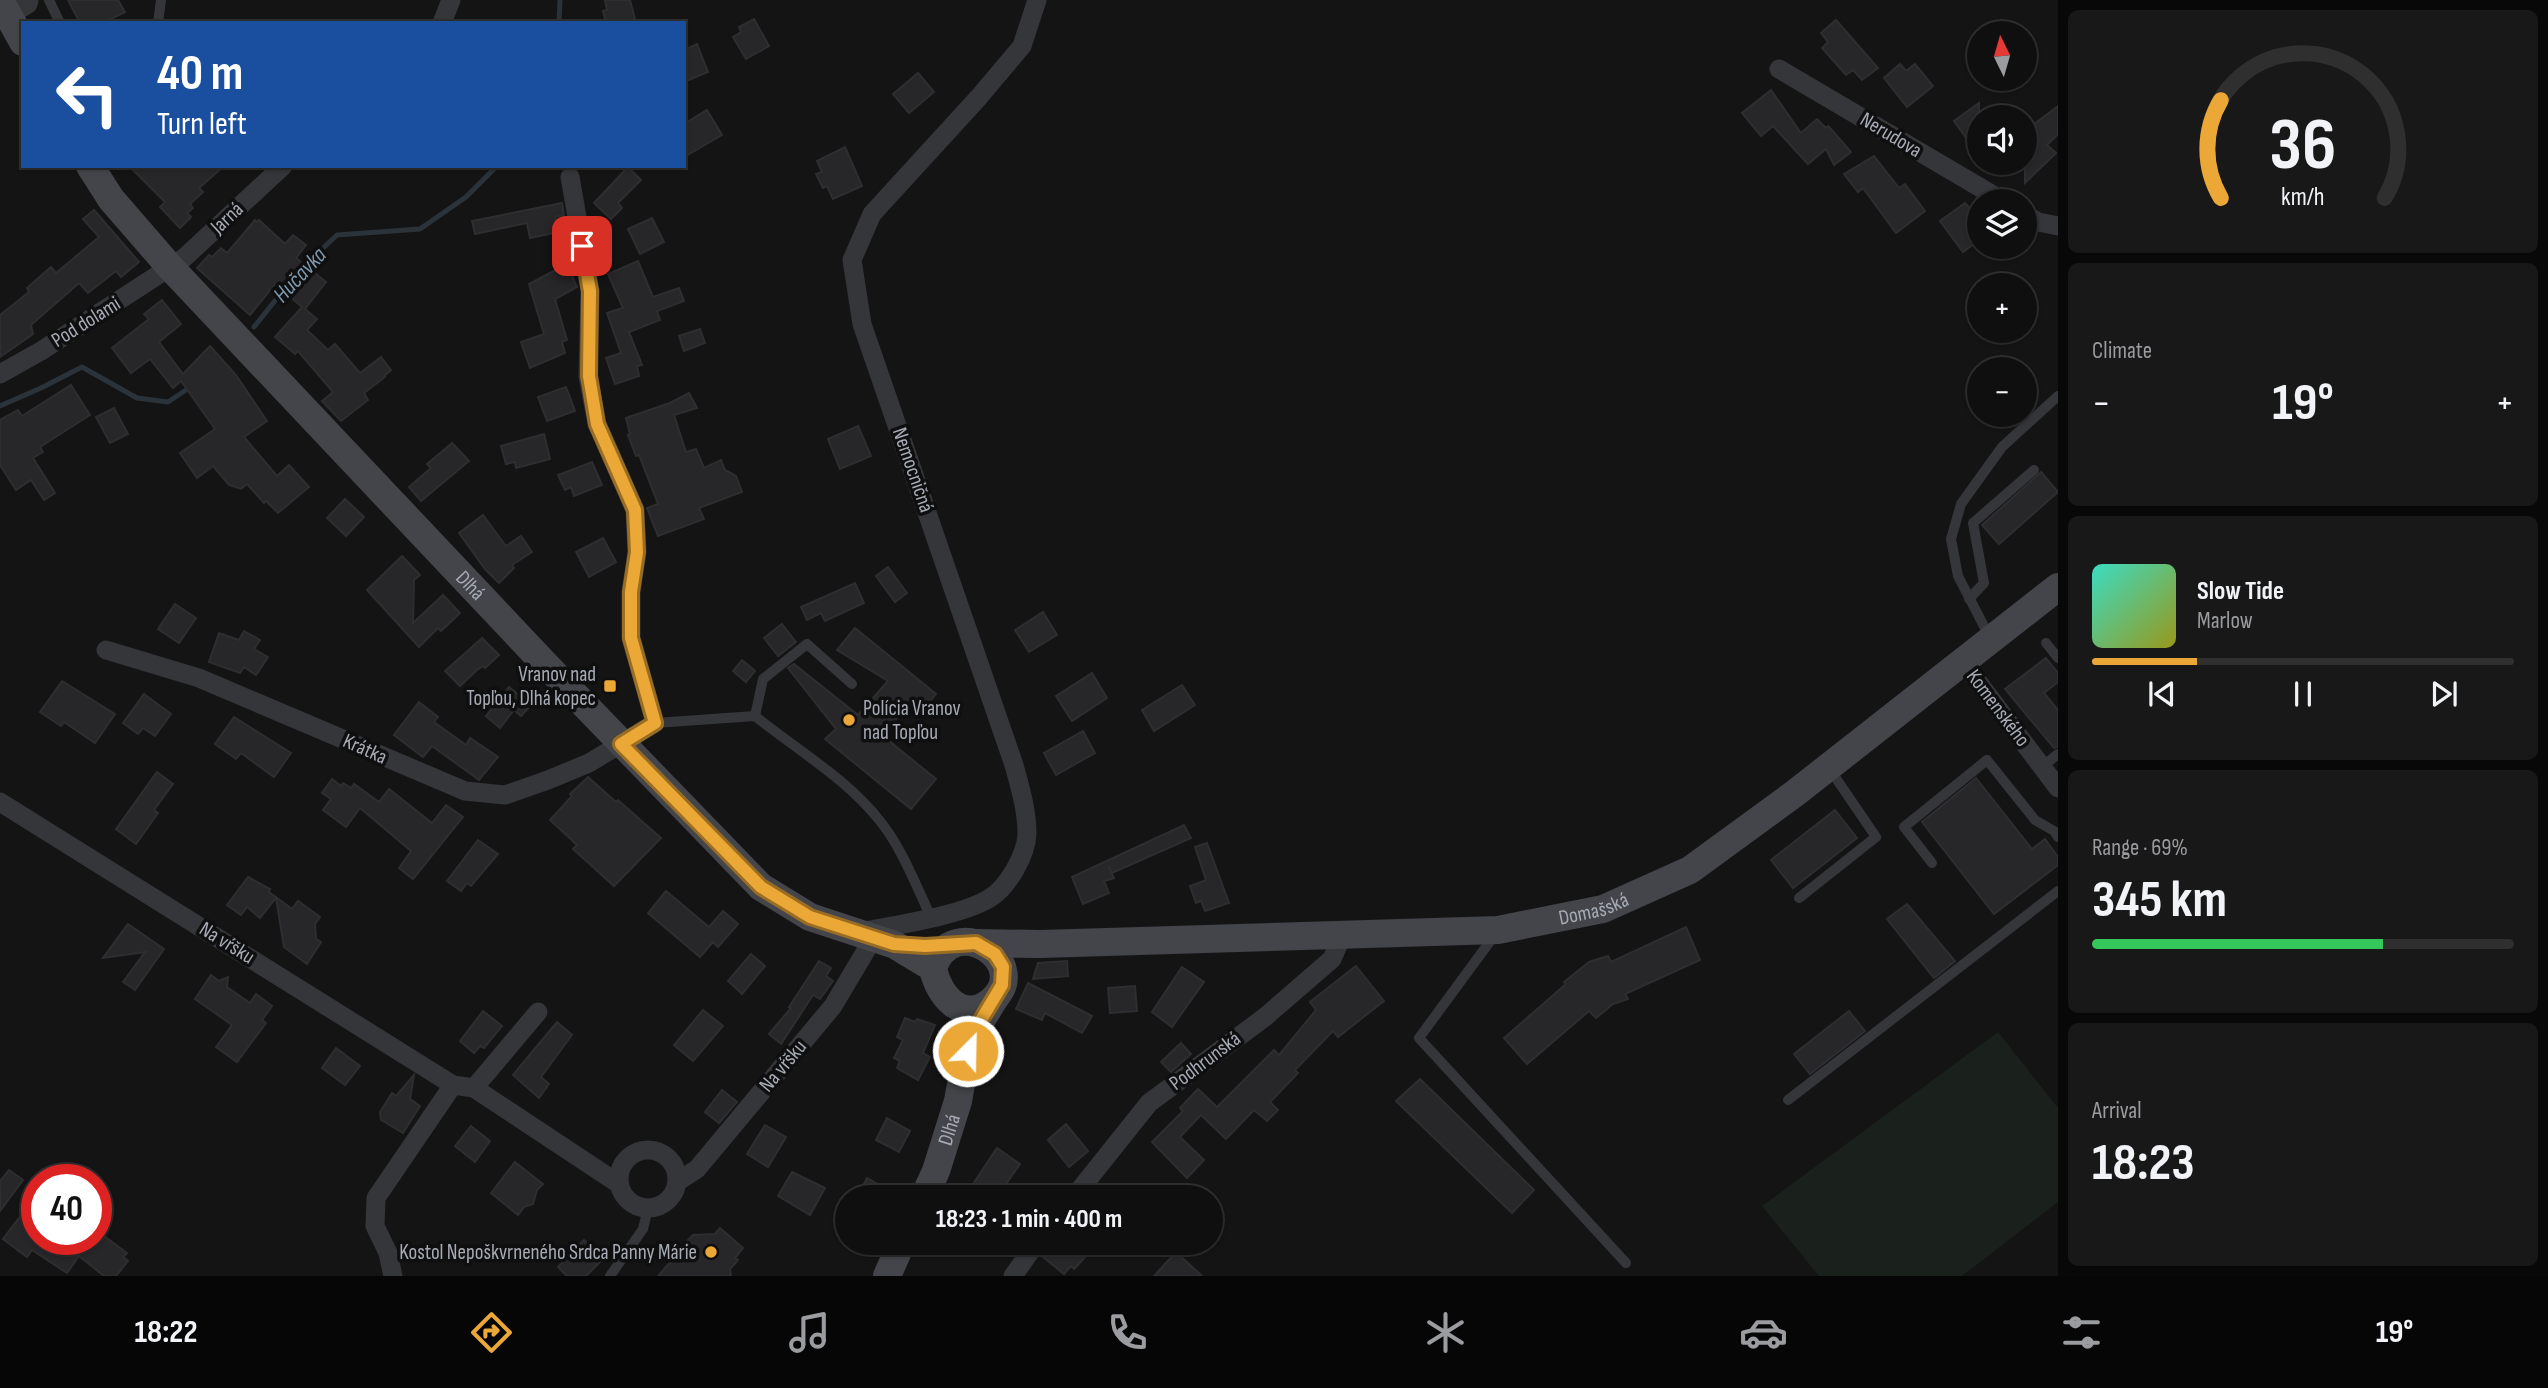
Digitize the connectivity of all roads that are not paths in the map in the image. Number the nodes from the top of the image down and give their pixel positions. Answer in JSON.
{"nodes":[{"id":1,"x":48,"y":0,"type":"edge"},
{"id":2,"x":161,"y":0,"type":"edge"},
{"id":3,"x":452,"y":0,"type":"edge"},
{"id":4,"x":1037,"y":0,"type":"edge"},
{"id":5,"x":59,"y":21,"type":"edge"},
{"id":6,"x":159,"y":21,"type":"edge"},
{"id":7,"x":443,"y":21,"type":"edge"},
{"id":8,"x":1779,"y":69,"type":"dead end"},
{"id":9,"x":91,"y":168,"type":"edge"},
{"id":10,"x":281,"y":168,"type":"edge"},
{"id":11,"x":570,"y":177,"type":"dead end"},
{"id":12,"x":1983,"y":189,"type":"edge"},
{"id":13,"x":2037,"y":221,"type":"edge"},
{"id":14,"x":2058,"y":226,"type":"edge"},
{"id":15,"x":170,"y":267,"type":"junction"},
{"id":16,"x":0,"y":374,"type":"edge"},
{"id":17,"x":2058,"y":396,"type":"edge"},
{"id":18,"x":2034,"y":470,"type":"dead end"},
{"id":19,"x":2058,"y":587,"type":"edge"},
{"id":20,"x":1969,"y":599,"type":"junction"},
{"id":21,"x":1991,"y":639,"type":"junction"},
{"id":22,"x":2046,"y":643,"type":"dead end"},
{"id":23,"x":106,"y":650,"type":"dead end"},
{"id":24,"x":2058,"y":658,"type":"edge"},
{"id":25,"x":1963,"y":662,"type":"junction"},
{"id":26,"x":852,"y":684,"type":"dead end"},
{"id":27,"x":755,"y":716,"type":"junction"},
{"id":28,"x":655,"y":723,"type":"junction"},
{"id":29,"x":621,"y":744,"type":"junction"},
{"id":30,"x":2058,"y":754,"type":"edge"},
{"id":31,"x":1828,"y":767,"type":"junction"},
{"id":32,"x":2042,"y":767,"type":"junction"},
{"id":33,"x":2058,"y":788,"type":"edge"},
{"id":34,"x":0,"y":802,"type":"edge"},
{"id":35,"x":2058,"y":837,"type":"edge"},
{"id":36,"x":1932,"y":863,"type":"dead end"},
{"id":37,"x":2058,"y":891,"type":"edge"},
{"id":38,"x":1799,"y":898,"type":"dead end"},
{"id":39,"x":927,"y":910,"type":"junction"},
{"id":40,"x":1498,"y":930,"type":"junction"},
{"id":41,"x":883,"y":934,"type":"junction"},
{"id":42,"x":1343,"y":934,"type":"junction"},
{"id":43,"x":964,"y":944,"type":"junction"},
{"id":44,"x":1028,"y":944,"type":"junction"},
{"id":45,"x":1003,"y":967,"type":"junction"},
{"id":46,"x":933,"y":968,"type":"junction"},
{"id":47,"x":995,"y":998,"type":"junction"},
{"id":48,"x":948,"y":1001,"type":"junction"},
{"id":49,"x":538,"y":1012,"type":"dead end"},
{"id":50,"x":968,"y":1050,"type":"junction"},
{"id":51,"x":453,"y":1085,"type":"junction"},
{"id":52,"x":474,"y":1088,"type":"junction"},
{"id":53,"x":1788,"y":1100,"type":"dead end"},
{"id":54,"x":677,"y":1182,"type":"junction"},
{"id":55,"x":619,"y":1184,"type":"junction"},
{"id":56,"x":929,"y":1185,"type":"edge"},
{"id":57,"x":1084,"y":1185,"type":"edge"},
{"id":58,"x":648,"y":1208,"type":"junction"},
{"id":59,"x":896,"y":1255,"type":"edge"},
{"id":60,"x":1028,"y":1255,"type":"edge"},
{"id":61,"x":1626,"y":1263,"type":"dead end"},
{"id":62,"x":393,"y":1276,"type":"edge"},
{"id":63,"x":610,"y":1276,"type":"edge"},
{"id":64,"x":887,"y":1276,"type":"edge"},
{"id":65,"x":1013,"y":1276,"type":"edge"}],
"edges":[{"from":1,"to":5,"type":"lane"},
{"from":2,"to":6,"type":"lane"},
{"from":3,"to":7,"type":"street"},
{"from":4,"to":39,"type":"street","name":"Nemocničná"},
{"from":8,"to":12,"type":"street","name":"Nerudova"},
{"from":9,"to":15,"type":"street","name":"Dlhá"},
{"from":10,"to":15,"type":"street","name":"Jarná"},
{"from":11,"to":28,"type":"street"},
{"from":13,"to":14,"type":"street"},
{"from":15,"to":16,"type":"street","name":"Pod dolami"},
{"from":15,"to":29,"type":"street","name":"Dlhá"},
{"from":17,"to":20,"type":"lane"},
{"from":18,"to":20,"type":"lane"},
{"from":19,"to":21,"type":"street","name":"Domašská"},
{"from":20,"to":21,"type":"lane"},
{"from":21,"to":25,"type":"street","name":"Domašská"},
{"from":22,"to":24,"type":"lane"},
{"from":23,"to":29,"type":"street","name":"Krátka"},
{"from":25,"to":31,"type":"street","name":"Domašská"},
{"from":25,"to":32,"type":"street","name":"Komenského"},
{"from":26,"to":27,"type":"lane"},
{"from":27,"to":28,"type":"lane"},
{"from":27,"to":39,"type":"lane"},
{"from":28,"to":29,"type":"street"},
{"from":29,"to":41,"type":"street","name":"Dlhá"},
{"from":30,"to":32,"type":"lane"},
{"from":31,"to":38,"type":"lane"},
{"from":31,"to":40,"type":"street","name":"Domašská"},
{"from":32,"to":33,"type":"street","name":"Komenského"},
{"from":34,"to":51,"type":"street","name":"Na vŕšku"},
{"from":35,"to":36,"type":"lane"},
{"from":37,"to":53,"type":"lane"},
{"from":39,"to":41,"type":"street","name":"Nemocničná"},
{"from":40,"to":42,"type":"street","name":"Domašská"},
{"from":40,"to":61,"type":"lane"},
{"from":41,"to":43,"type":"street","name":"Domašská"},
{"from":41,"to":46,"type":"street"},
{"from":41,"to":54,"type":"street","name":"Na vŕšku"},
{"from":42,"to":44,"type":"street","name":"Domašská"},
{"from":42,"to":57,"type":"street","name":"Podhrunská"},
{"from":43,"to":44,"type":"street","name":"Domašská"},
{"from":43,"to":45,"type":"street"},
{"from":43,"to":46,"type":"street"},
{"from":44,"to":45,"type":"street"},
{"from":45,"to":47,"type":"street"},
{"from":46,"to":48,"type":"street"},
{"from":47,"to":48,"type":"street"},
{"from":47,"to":50,"type":"street","name":"Dlhá"},
{"from":48,"to":50,"type":"street"},
{"from":49,"to":52,"type":"street"},
{"from":50,"to":56,"type":"street","name":"Dlhá"},
{"from":51,"to":52,"type":"street","name":"Na vŕšku"},
{"from":51,"to":62,"type":"street"},
{"from":52,"to":55,"type":"street","name":"Na vŕšku"},
{"from":54,"to":55,"type":"street"},
{"from":54,"to":58,"type":"street"},
{"from":55,"to":58,"type":"street"},
{"from":58,"to":63,"type":"lane"},
{"from":59,"to":64,"type":"street"},
{"from":60,"to":65,"type":"street"}]}
